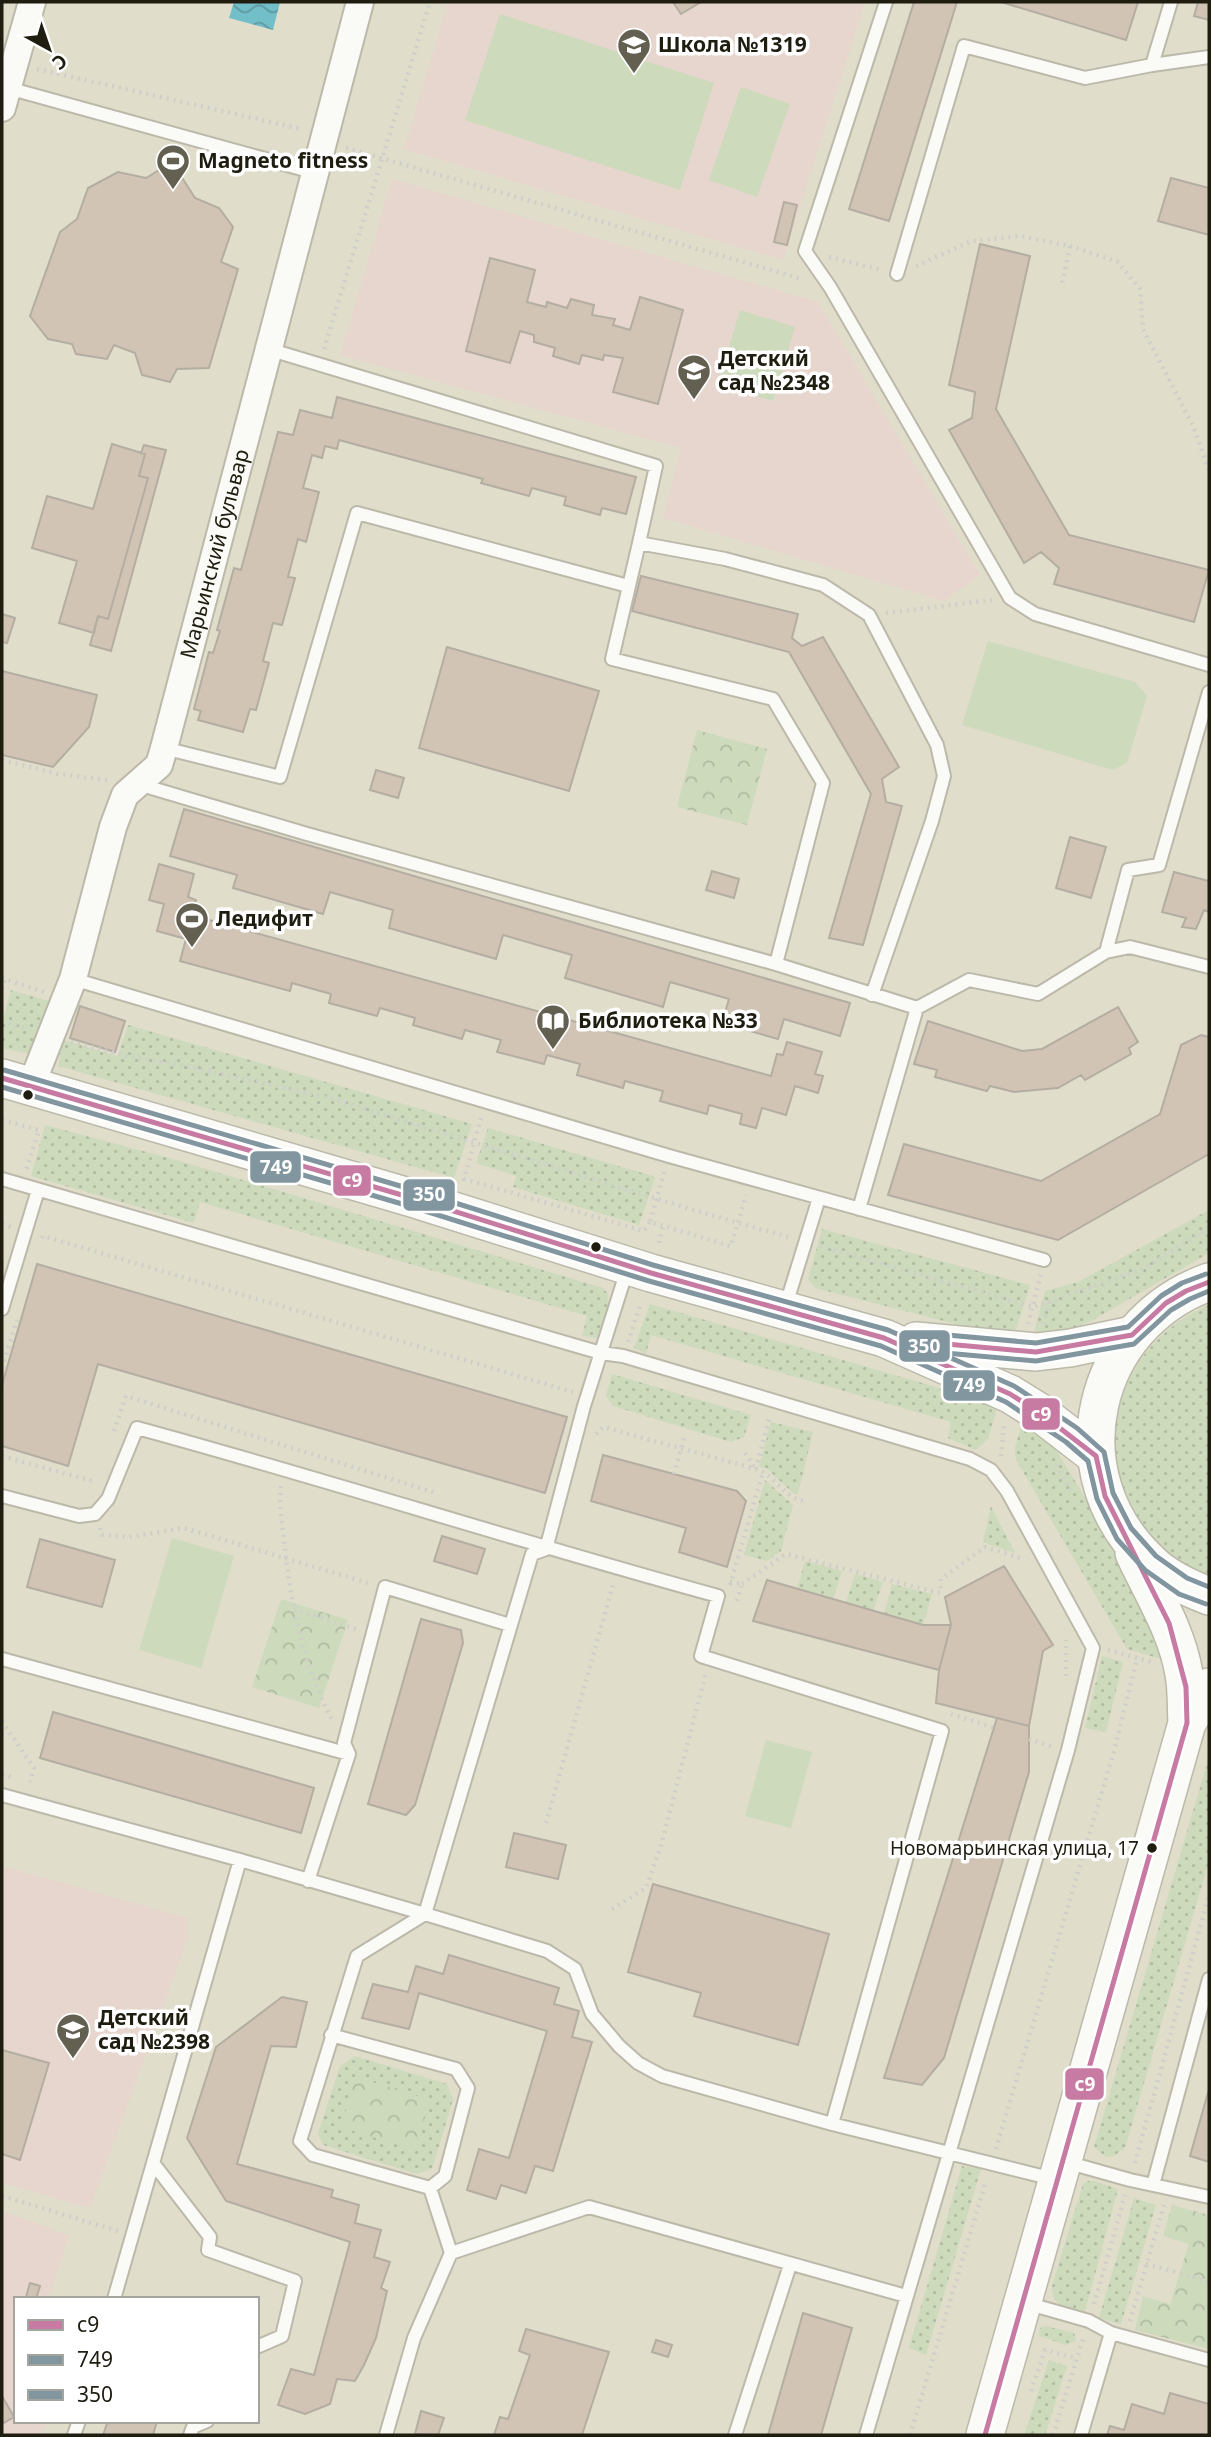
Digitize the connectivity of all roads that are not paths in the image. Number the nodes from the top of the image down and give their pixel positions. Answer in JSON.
{"nodes":[{"id":1,"x":32,"y":2,"type":"edge"},
{"id":2,"x":360,"y":2,"type":"edge"},
{"id":3,"x":886,"y":2,"type":"edge"},
{"id":4,"x":1171,"y":2,"type":"edge"},
{"id":5,"x":1209,"y":57,"type":"edge"},
{"id":6,"x":1152,"y":65,"type":"junction"},
{"id":7,"x":8,"y":87,"type":"edge"},
{"id":8,"x":316,"y":173,"type":"junction"},
{"id":9,"x":897,"y":274,"type":"road end"},
{"id":10,"x":268,"y":349,"type":"junction"},
{"id":11,"x":639,"y":543,"type":"junction"},
{"id":12,"x":628,"y":586,"type":"junction"},
{"id":13,"x":1209,"y":665,"type":"edge"},
{"id":14,"x":1209,"y":692,"type":"edge"},
{"id":15,"x":164,"y":748,"type":"junction"},
{"id":16,"x":136,"y":784,"type":"junction"},
{"id":17,"x":1106,"y":952,"type":"junction"},
{"id":18,"x":776,"y":964,"type":"junction"},
{"id":19,"x":1209,"y":967,"type":"edge"},
{"id":20,"x":70,"y":989,"type":"junction"},
{"id":21,"x":872,"y":995,"type":"junction"},
{"id":22,"x":917,"y":1008,"type":"junction"},
{"id":23,"x":16,"y":1082,"type":"edge"},
{"id":24,"x":2,"y":1179,"type":"edge"},
{"id":25,"x":38,"y":1190,"type":"junction"},
{"id":26,"x":819,"y":1198,"type":"junction"},
{"id":27,"x":859,"y":1209,"type":"junction"},
{"id":28,"x":1044,"y":1260,"type":"road end"},
{"id":29,"x":628,"y":1266,"type":"junction"},
{"id":30,"x":1209,"y":1282,"type":"edge"},
{"id":31,"x":2,"y":1309,"type":"edge"},
{"id":32,"x":784,"y":1311,"type":"junction"},
{"id":33,"x":1132,"y":1335,"type":"junction"},
{"id":34,"x":884,"y":1338,"type":"junction"},
{"id":35,"x":601,"y":1353,"type":"junction"},
{"id":36,"x":1096,"y":1456,"type":"junction"},
{"id":37,"x":2,"y":1496,"type":"edge"},
{"id":38,"x":1124,"y":1533,"type":"junction"},
{"id":39,"x":546,"y":1549,"type":"junction"},
{"id":40,"x":1209,"y":1596,"type":"edge"},
{"id":41,"x":510,"y":1625,"type":"junction"},
{"id":42,"x":2,"y":1659,"type":"edge"},
{"id":43,"x":1209,"y":1687,"type":"edge"},
{"id":44,"x":1187,"y":1723,"type":"junction"},
{"id":45,"x":346,"y":1748,"type":"junction"},
{"id":46,"x":2,"y":1795,"type":"edge"},
{"id":47,"x":240,"y":1860,"type":"junction"},
{"id":48,"x":308,"y":1881,"type":"junction"},
{"id":49,"x":425,"y":1914,"type":"junction"},
{"id":50,"x":1209,"y":1979,"type":"edge"},
{"id":51,"x":331,"y":2035,"type":"junction"},
{"id":52,"x":832,"y":2124,"type":"junction"},
{"id":53,"x":949,"y":2154,"type":"junction"},
{"id":54,"x":153,"y":2163,"type":"junction"},
{"id":55,"x":1060,"y":2170,"type":"junction"},
{"id":56,"x":1153,"y":2185,"type":"junction"},
{"id":57,"x":430,"y":2188,"type":"junction"},
{"id":58,"x":1209,"y":2197,"type":"edge"},
{"id":59,"x":451,"y":2253,"type":"junction"},
{"id":60,"x":790,"y":2265,"type":"junction"},
{"id":61,"x":906,"y":2296,"type":"junction"},
{"id":62,"x":115,"y":2297,"type":"edge"},
{"id":63,"x":1024,"y":2302,"type":"junction"},
{"id":64,"x":1111,"y":2333,"type":"junction"},
{"id":65,"x":259,"y":2346,"type":"edge"},
{"id":66,"x":1209,"y":2360,"type":"edge"},
{"id":67,"x":202,"y":2423,"type":"edge"},
{"id":68,"x":190,"y":2435,"type":"edge"},
{"id":69,"x":386,"y":2435,"type":"edge"},
{"id":70,"x":736,"y":2435,"type":"edge"},
{"id":71,"x":866,"y":2435,"type":"edge"},
{"id":72,"x":985,"y":2435,"type":"edge"},
{"id":73,"x":1081,"y":2435,"type":"edge"}],
"edges":[{"from":1,"to":7,"type":"street"},
{"from":2,"to":8,"type":"street","name":"Марьинский бульвар"},
{"from":3,"to":13,"type":"lane"},
{"from":4,"to":6,"type":"lane"},
{"from":5,"to":6,"type":"lane"},
{"from":6,"to":9,"type":"lane"},
{"from":7,"to":8,"type":"lane"},
{"from":8,"to":10,"type":"street","name":"Марьинский бульвар"},
{"from":10,"to":11,"type":"lane"},
{"from":10,"to":15,"type":"street","name":"Марьинский бульвар"},
{"from":11,"to":12,"type":"lane"},
{"from":11,"to":21,"type":"lane"},
{"from":12,"to":15,"type":"lane"},
{"from":12,"to":18,"type":"lane"},
{"from":14,"to":17,"type":"lane"},
{"from":15,"to":16,"type":"street","name":"Марьинский бульвар"},
{"from":16,"to":18,"type":"lane"},
{"from":16,"to":20,"type":"street","name":"Марьинский бульвар"},
{"from":17,"to":19,"type":"lane"},
{"from":17,"to":22,"type":"lane"},
{"from":18,"to":21,"type":"lane"},
{"from":20,"to":23,"type":"street","name":"Марьинский бульвар"},
{"from":20,"to":26,"type":"lane"},
{"from":21,"to":22,"type":"lane"},
{"from":22,"to":27,"type":"lane"},
{"from":23,"to":29,"type":"main road"},
{"from":24,"to":25,"type":"lane"},
{"from":25,"to":31,"type":"lane"},
{"from":25,"to":35,"type":"lane"},
{"from":26,"to":27,"type":"lane"},
{"from":26,"to":32,"type":"lane"},
{"from":27,"to":28,"type":"lane"},
{"from":29,"to":32,"type":"main road"},
{"from":29,"to":35,"type":"lane"},
{"from":30,"to":33,"type":"main road"},
{"from":32,"to":34,"type":"main road"},
{"from":33,"to":34,"type":"main road"},
{"from":33,"to":36,"type":"main road"},
{"from":34,"to":36,"type":"main road"},
{"from":35,"to":39,"type":"lane"},
{"from":35,"to":53,"type":"lane"},
{"from":36,"to":38,"type":"main road"},
{"from":37,"to":39,"type":"lane"},
{"from":38,"to":40,"type":"main road"},
{"from":38,"to":44,"type":"main road"},
{"from":39,"to":41,"type":"lane"},
{"from":39,"to":52,"type":"lane"},
{"from":41,"to":45,"type":"lane"},
{"from":41,"to":49,"type":"lane"},
{"from":42,"to":45,"type":"lane"},
{"from":43,"to":44,"type":"main road"},
{"from":44,"to":55,"type":"main road"},
{"from":45,"to":48,"type":"lane"},
{"from":46,"to":47,"type":"lane"},
{"from":47,"to":48,"type":"lane"},
{"from":47,"to":54,"type":"lane"},
{"from":48,"to":49,"type":"lane"},
{"from":49,"to":51,"type":"lane"},
{"from":49,"to":52,"type":"lane"},
{"from":50,"to":56,"type":"lane"},
{"from":51,"to":57,"type":"lane"},
{"from":51,"to":57,"type":"lane"},
{"from":52,"to":53,"type":"lane"},
{"from":53,"to":55,"type":"lane"},
{"from":53,"to":61,"type":"lane"},
{"from":54,"to":62,"type":"lane"},
{"from":54,"to":65,"type":"lane"},
{"from":55,"to":56,"type":"lane"},
{"from":55,"to":63,"type":"main road"},
{"from":56,"to":58,"type":"lane"},
{"from":57,"to":59,"type":"lane"},
{"from":59,"to":60,"type":"lane"},
{"from":59,"to":69,"type":"lane"},
{"from":60,"to":61,"type":"lane"},
{"from":60,"to":70,"type":"lane"},
{"from":61,"to":71,"type":"lane"},
{"from":63,"to":64,"type":"lane"},
{"from":63,"to":72,"type":"main road"},
{"from":64,"to":66,"type":"lane"},
{"from":64,"to":73,"type":"lane"},
{"from":67,"to":68,"type":"lane"}]}
